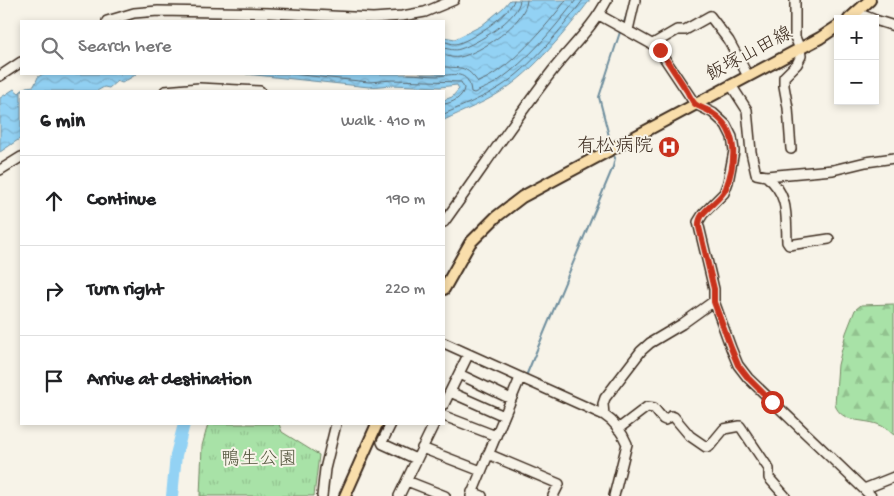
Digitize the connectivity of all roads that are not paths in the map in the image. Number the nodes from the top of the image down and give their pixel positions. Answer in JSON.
{"nodes":[{"id":1,"x":454,"y":0,"type":"edge"},
{"id":2,"x":607,"y":0,"type":"edge"},
{"id":3,"x":635,"y":0,"type":"edge"},
{"id":4,"x":795,"y":0,"type":"edge"},
{"id":5,"x":870,"y":0,"type":"edge"},
{"id":6,"x":854,"y":15,"type":"edge"},
{"id":7,"x":599,"y":16,"type":"junction"},
{"id":8,"x":110,"y":20,"type":"edge"},
{"id":9,"x":879,"y":21,"type":"edge"},
{"id":10,"x":894,"y":26,"type":"edge"},
{"id":11,"x":624,"y":28,"type":"junction"},
{"id":12,"x":834,"y":29,"type":"edge"},
{"id":13,"x":653,"y":44,"type":"junction"},
{"id":14,"x":800,"y":49,"type":"junction"},
{"id":15,"x":20,"y":63,"type":"edge"},
{"id":16,"x":0,"y":76,"type":"edge"},
{"id":17,"x":748,"y":76,"type":"junction"},
{"id":18,"x":731,"y":85,"type":"junction"},
{"id":19,"x":176,"y":90,"type":"edge"},
{"id":20,"x":240,"y":90,"type":"edge"},
{"id":21,"x":695,"y":104,"type":"junction"},
{"id":22,"x":791,"y":149,"type":"dead end"},
{"id":23,"x":20,"y":158,"type":"edge"},
{"id":24,"x":894,"y":158,"type":"edge"},
{"id":25,"x":0,"y":170,"type":"edge"},
{"id":26,"x":766,"y":176,"type":"junction"},
{"id":27,"x":445,"y":221,"type":"edge"},
{"id":28,"x":829,"y":239,"type":"dead end"},
{"id":29,"x":445,"y":287,"type":"edge"},
{"id":30,"x":714,"y":302,"type":"junction"},
{"id":31,"x":445,"y":344,"type":"edge"},
{"id":32,"x":468,"y":355,"type":"junction"},
{"id":33,"x":459,"y":374,"type":"junction"},
{"id":34,"x":520,"y":378,"type":"junction"},
{"id":35,"x":450,"y":392,"type":"junction"},
{"id":36,"x":511,"y":399,"type":"junction"},
{"id":37,"x":445,"y":402,"type":"edge"},
{"id":38,"x":604,"y":415,"type":"junction"},
{"id":39,"x":445,"y":416,"type":"edge"},
{"id":40,"x":504,"y":416,"type":"junction"},
{"id":41,"x":336,"y":425,"type":"edge"},
{"id":42,"x":377,"y":425,"type":"edge"},
{"id":43,"x":390,"y":425,"type":"edge"},
{"id":44,"x":434,"y":425,"type":"edge"},
{"id":45,"x":618,"y":429,"type":"junction"},
{"id":46,"x":496,"y":436,"type":"junction"},
{"id":47,"x":422,"y":448,"type":"junction"},
{"id":48,"x":488,"y":454,"type":"junction"},
{"id":49,"x":416,"y":459,"type":"junction"},
{"id":50,"x":481,"y":471,"type":"junction"},
{"id":51,"x":894,"y":477,"type":"edge"},
{"id":52,"x":406,"y":481,"type":"junction"},
{"id":53,"x":864,"y":489,"type":"junction"},
{"id":54,"x":472,"y":494,"type":"edge"},
{"id":55,"x":322,"y":496,"type":"edge"},
{"id":56,"x":345,"y":496,"type":"edge"},
{"id":57,"x":400,"y":496,"type":"edge"},
{"id":58,"x":446,"y":496,"type":"edge"},
{"id":59,"x":482,"y":496,"type":"edge"},
{"id":60,"x":553,"y":496,"type":"edge"},
{"id":61,"x":614,"y":496,"type":"edge"},
{"id":62,"x":786,"y":496,"type":"edge"},
{"id":63,"x":872,"y":496,"type":"edge"}],
"edges":[{"from":1,"to":8,"type":"street"},
{"from":2,"to":7,"type":"street"},
{"from":3,"to":11,"type":"street"},
{"from":4,"to":14,"type":"street"},
{"from":5,"to":6,"type":"main road"},
{"from":7,"to":11,"type":"street"},
{"from":7,"to":27,"type":"street"},
{"from":9,"to":10,"type":"street"},
{"from":11,"to":13,"type":"street"},
{"from":12,"to":14,"type":"main road","name":"飯塚山田線"},
{"from":13,"to":17,"type":"street"},
{"from":13,"to":21,"type":"street"},
{"from":14,"to":17,"type":"main road","name":"飯塚山田線"},
{"from":14,"to":22,"type":"street"},
{"from":15,"to":16,"type":"street"},
{"from":17,"to":18,"type":"main road","name":"飯塚山田線"},
{"from":18,"to":21,"type":"main road","name":"飯塚山田線"},
{"from":18,"to":26,"type":"street"},
{"from":19,"to":20,"type":"street"},
{"from":21,"to":29,"type":"main road","name":"飯塚山田線"},
{"from":21,"to":30,"type":"street"},
{"from":23,"to":25,"type":"street"},
{"from":24,"to":26,"type":"street"},
{"from":26,"to":28,"type":"street"},
{"from":30,"to":38,"type":"street"},
{"from":30,"to":53,"type":"street"},
{"from":31,"to":32,"type":"street"},
{"from":32,"to":33,"type":"street"},
{"from":32,"to":34,"type":"street"},
{"from":33,"to":35,"type":"street"},
{"from":33,"to":36,"type":"street"},
{"from":34,"to":36,"type":"street"},
{"from":34,"to":38,"type":"street"},
{"from":35,"to":37,"type":"street"},
{"from":35,"to":40,"type":"street"},
{"from":36,"to":40,"type":"street"},
{"from":38,"to":45,"type":"street"},
{"from":39,"to":46,"type":"street"},
{"from":40,"to":46,"type":"street"},
{"from":41,"to":55,"type":"street"},
{"from":42,"to":56,"type":"main road"},
{"from":43,"to":49,"type":"street"},
{"from":44,"to":47,"type":"street"},
{"from":45,"to":61,"type":"street"},
{"from":45,"to":62,"type":"street"},
{"from":46,"to":48,"type":"street"},
{"from":47,"to":49,"type":"street"},
{"from":47,"to":50,"type":"street"},
{"from":48,"to":50,"type":"street"},
{"from":48,"to":60,"type":"street"},
{"from":49,"to":52,"type":"street"},
{"from":50,"to":54,"type":"street"},
{"from":51,"to":53,"type":"street"},
{"from":52,"to":57,"type":"street"},
{"from":52,"to":58,"type":"street"},
{"from":53,"to":63,"type":"street"},
{"from":54,"to":59,"type":"street"}]}
